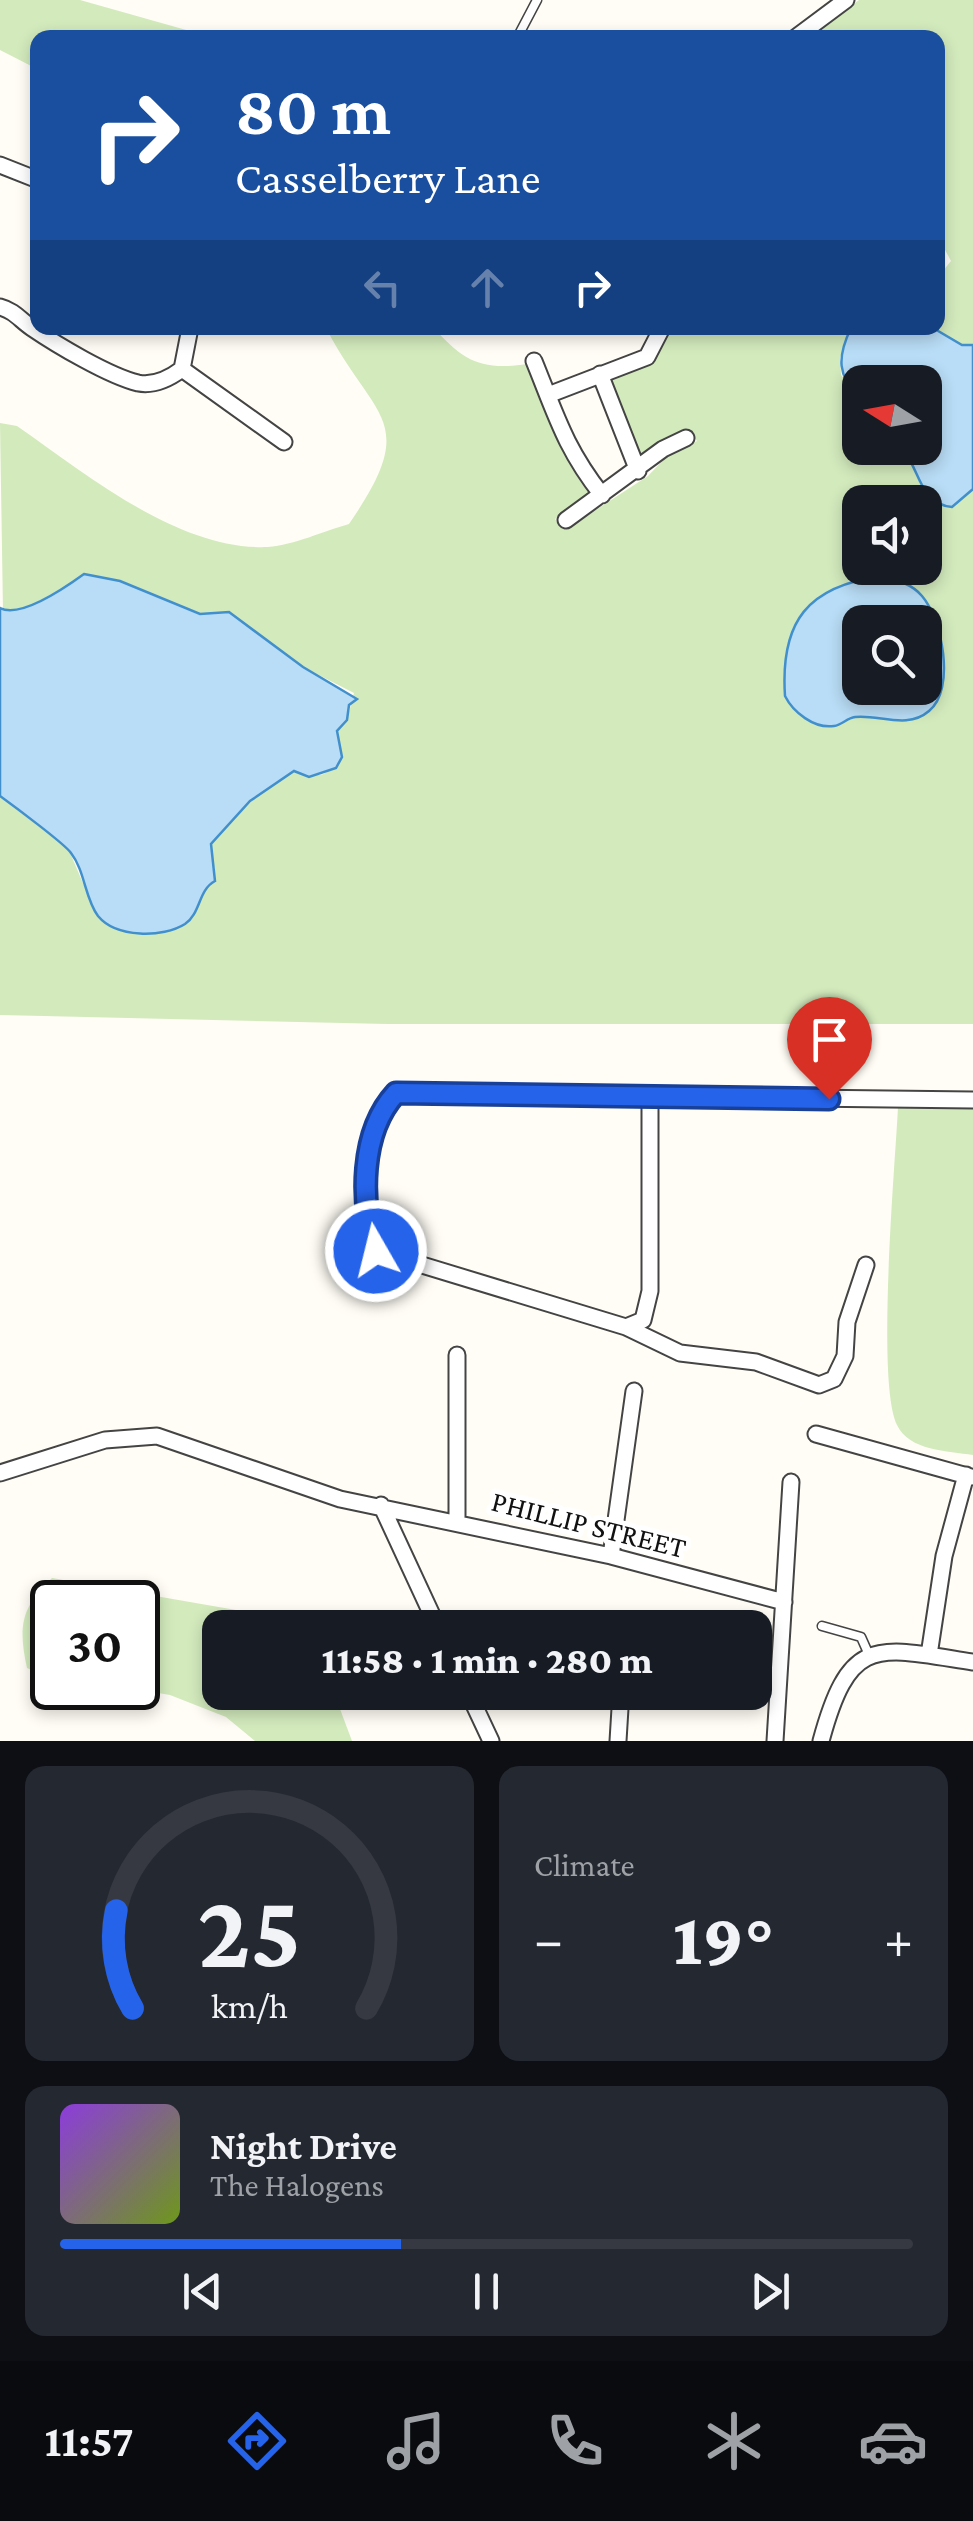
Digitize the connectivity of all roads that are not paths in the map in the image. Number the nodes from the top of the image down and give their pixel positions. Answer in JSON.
{"nodes":[{"id":1,"x":536,"y":0,"type":"edge"},
{"id":2,"x":846,"y":0,"type":"edge"},
{"id":3,"x":520,"y":30,"type":"edge"},
{"id":4,"x":806,"y":30,"type":"edge"},
{"id":5,"x":0,"y":166,"type":"edge"},
{"id":6,"x":30,"y":177,"type":"edge"},
{"id":7,"x":0,"y":307,"type":"edge"},
{"id":8,"x":30,"y":328,"type":"edge"},
{"id":9,"x":44,"y":335,"type":"edge"},
{"id":10,"x":189,"y":335,"type":"edge"},
{"id":11,"x":658,"y":335,"type":"edge"},
{"id":12,"x":534,"y":361,"type":"dead end"},
{"id":13,"x":182,"y":369,"type":"junction"},
{"id":14,"x":600,"y":374,"type":"junction"},
{"id":15,"x":548,"y":394,"type":"junction"},
{"id":16,"x":686,"y":438,"type":"dead end"},
{"id":17,"x":284,"y":442,"type":"dead end"},
{"id":18,"x":638,"y":472,"type":"junction"},
{"id":19,"x":602,"y":495,"type":"junction"},
{"id":20,"x":566,"y":520,"type":"dead end"},
{"id":21,"x":650,"y":1098,"type":"junction"},
{"id":22,"x":973,"y":1100,"type":"edge"},
{"id":23,"x":866,"y":1265,"type":"dead end"},
{"id":24,"x":626,"y":1327,"type":"junction"},
{"id":25,"x":457,"y":1355,"type":"dead end"},
{"id":26,"x":634,"y":1391,"type":"dead end"},
{"id":27,"x":816,"y":1434,"type":"dead end"},
{"id":28,"x":0,"y":1474,"type":"edge"},
{"id":29,"x":969,"y":1476,"type":"edge"},
{"id":30,"x":791,"y":1482,"type":"dead end"},
{"id":31,"x":380,"y":1505,"type":"junction"},
{"id":32,"x":457,"y":1520,"type":"junction"},
{"id":33,"x":611,"y":1556,"type":"junction"},
{"id":34,"x":784,"y":1602,"type":"junction"},
{"id":35,"x":430,"y":1610,"type":"edge"},
{"id":36,"x":822,"y":1626,"type":"dead end"},
{"id":37,"x":869,"y":1655,"type":"junction"},
{"id":38,"x":929,"y":1655,"type":"junction"},
{"id":39,"x":973,"y":1662,"type":"edge"},
{"id":40,"x":476,"y":1710,"type":"edge"},
{"id":41,"x":620,"y":1710,"type":"edge"},
{"id":42,"x":491,"y":1741,"type":"edge"},
{"id":43,"x":618,"y":1741,"type":"edge"},
{"id":44,"x":775,"y":1741,"type":"edge"},
{"id":45,"x":821,"y":1741,"type":"edge"}],
"edges":[{"from":1,"to":3,"type":"lane"},
{"from":2,"to":4,"type":"street"},
{"from":5,"to":6,"type":"street"},
{"from":7,"to":8,"type":"street"},
{"from":9,"to":13,"type":"street"},
{"from":10,"to":13,"type":"street"},
{"from":11,"to":14,"type":"street"},
{"from":12,"to":15,"type":"street"},
{"from":13,"to":17,"type":"street"},
{"from":14,"to":15,"type":"street"},
{"from":14,"to":18,"type":"street"},
{"from":15,"to":19,"type":"street"},
{"from":16,"to":18,"type":"street"},
{"from":18,"to":19,"type":"street"},
{"from":19,"to":20,"type":"street"},
{"from":21,"to":22,"type":"street"},
{"from":21,"to":24,"type":"street"},
{"from":21,"to":24,"type":"street"},
{"from":23,"to":24,"type":"street"},
{"from":25,"to":32,"type":"street"},
{"from":26,"to":33,"type":"street"},
{"from":27,"to":29,"type":"street"},
{"from":28,"to":31,"type":"street","name":"PHILLIP STREET"},
{"from":29,"to":38,"type":"street"},
{"from":30,"to":34,"type":"street"},
{"from":31,"to":32,"type":"street","name":"PHILLIP STREET"},
{"from":31,"to":35,"type":"street"},
{"from":32,"to":33,"type":"street","name":"PHILLIP STREET"},
{"from":33,"to":34,"type":"street","name":"PHILLIP STREET"},
{"from":34,"to":44,"type":"street"},
{"from":36,"to":37,"type":"lane"},
{"from":37,"to":38,"type":"street"},
{"from":37,"to":45,"type":"street"},
{"from":38,"to":39,"type":"street"},
{"from":40,"to":42,"type":"street"},
{"from":41,"to":43,"type":"street"}]}
